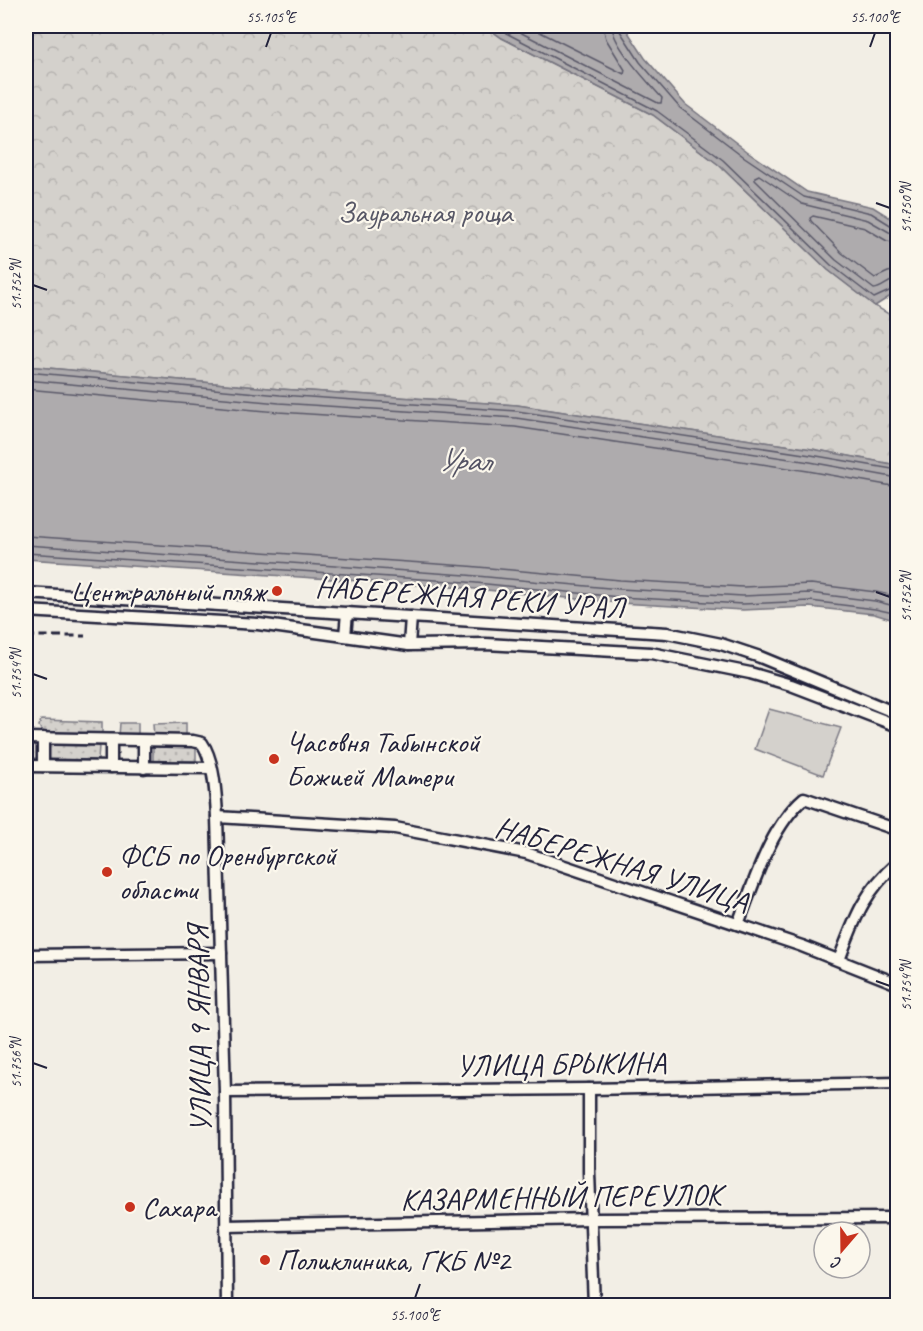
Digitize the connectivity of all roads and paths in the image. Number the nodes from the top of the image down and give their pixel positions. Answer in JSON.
{"nodes":[{"id":1,"x":26,"y":593,"type":"edge"},
{"id":2,"x":116,"y":600,"type":"junction"},
{"id":3,"x":202,"y":604,"type":"junction"},
{"id":4,"x":26,"y":611,"type":"edge"},
{"id":5,"x":346,"y":613,"type":"junction"},
{"id":6,"x":115,"y":617,"type":"junction"},
{"id":7,"x":411,"y":617,"type":"junction"},
{"id":8,"x":201,"y":621,"type":"junction"},
{"id":9,"x":512,"y":623,"type":"junction"},
{"id":10,"x":582,"y":627,"type":"junction"},
{"id":11,"x":654,"y":634,"type":"junction"},
{"id":12,"x":345,"y":636,"type":"junction"},
{"id":13,"x":409,"y":645,"type":"junction"},
{"id":14,"x":510,"y":645,"type":"junction"},
{"id":15,"x":580,"y":648,"type":"junction"},
{"id":16,"x":651,"y":653,"type":"junction"},
{"id":17,"x":897,"y":714,"type":"edge"},
{"id":18,"x":897,"y":726,"type":"edge"},
{"id":19,"x":26,"y":738,"type":"edge"},
{"id":20,"x":43,"y":738,"type":"junction"},
{"id":21,"x":111,"y":741,"type":"junction"},
{"id":22,"x":144,"y":741,"type":"junction"},
{"id":23,"x":26,"y":766,"type":"edge"},
{"id":24,"x":43,"y":766,"type":"junction"},
{"id":25,"x":111,"y":767,"type":"junction"},
{"id":26,"x":144,"y":768,"type":"junction"},
{"id":27,"x":210,"y":768,"type":"junction"},
{"id":28,"x":217,"y":817,"type":"junction"},
{"id":29,"x":897,"y":830,"type":"edge"},
{"id":30,"x":897,"y":862,"type":"edge"},
{"id":31,"x":738,"y":924,"type":"junction"},
{"id":32,"x":221,"y":953,"type":"junction"},
{"id":33,"x":26,"y":955,"type":"edge"},
{"id":34,"x":839,"y":960,"type":"junction"},
{"id":35,"x":897,"y":984,"type":"edge"},
{"id":36,"x":897,"y":1083,"type":"edge"},
{"id":37,"x":589,"y":1089,"type":"junction"},
{"id":38,"x":225,"y":1092,"type":"junction"},
{"id":39,"x":897,"y":1218,"type":"edge"},
{"id":40,"x":591,"y":1219,"type":"junction"},
{"id":41,"x":226,"y":1226,"type":"junction"},
{"id":42,"x":227,"y":1305,"type":"edge"},
{"id":43,"x":594,"y":1305,"type":"edge"}],
"edges":[{"from":1,"to":2,"type":"street","name":"НАБЕРЕЖНАЯ РЕКИ УРАЛ"},
{"from":2,"to":3,"type":"street","name":"НАБЕРЕЖНАЯ РЕКИ УРАЛ"},
{"from":2,"to":6,"type":"street"},
{"from":3,"to":5,"type":"street","name":"НАБЕРЕЖНАЯ РЕКИ УРАЛ"},
{"from":3,"to":8,"type":"street"},
{"from":4,"to":6,"type":"street","name":"НАБЕРЕЖНАЯ РЕКИ УРАЛ"},
{"from":5,"to":7,"type":"street","name":"НАБЕРЕЖНАЯ РЕКИ УРАЛ"},
{"from":5,"to":12,"type":"street"},
{"from":6,"to":8,"type":"street","name":"НАБЕРЕЖНАЯ РЕКИ УРАЛ"},
{"from":7,"to":9,"type":"street","name":"НАБЕРЕЖНАЯ РЕКИ УРАЛ"},
{"from":7,"to":13,"type":"street"},
{"from":8,"to":12,"type":"street","name":"НАБЕРЕЖНАЯ РЕКИ УРАЛ"},
{"from":9,"to":10,"type":"street","name":"НАБЕРЕЖНАЯ РЕКИ УРАЛ"},
{"from":9,"to":14,"type":"street"},
{"from":10,"to":11,"type":"street","name":"НАБЕРЕЖНАЯ РЕКИ УРАЛ"},
{"from":10,"to":15,"type":"street"},
{"from":11,"to":16,"type":"street"},
{"from":11,"to":17,"type":"street","name":"НАБЕРЕЖНАЯ РЕКИ УРАЛ"},
{"from":12,"to":13,"type":"street","name":"НАБЕРЕЖНАЯ РЕКИ УРАЛ"},
{"from":13,"to":14,"type":"street","name":"НАБЕРЕЖНАЯ РЕКИ УРАЛ"},
{"from":14,"to":15,"type":"street","name":"НАБЕРЕЖНАЯ РЕКИ УРАЛ"},
{"from":15,"to":16,"type":"street","name":"НАБЕРЕЖНАЯ РЕКИ УРАЛ"},
{"from":16,"to":18,"type":"street","name":"НАБЕРЕЖНАЯ РЕКИ УРАЛ"},
{"from":19,"to":20,"type":"street"},
{"from":20,"to":21,"type":"street"},
{"from":20,"to":24,"type":"street"},
{"from":21,"to":22,"type":"street"},
{"from":21,"to":25,"type":"street"},
{"from":22,"to":26,"type":"street"},
{"from":22,"to":27,"type":"street","name":"УЛИЦА 9 ЯНВАРЯ"},
{"from":23,"to":24,"type":"street"},
{"from":24,"to":25,"type":"street"},
{"from":25,"to":26,"type":"street"},
{"from":26,"to":27,"type":"street"},
{"from":27,"to":28,"type":"street","name":"УЛИЦА 9 ЯНВАРЯ"},
{"from":28,"to":31,"type":"street","name":"НАБЕРЕЖНАЯ УЛИЦА"},
{"from":28,"to":32,"type":"street","name":"УЛИЦА 9 ЯНВАРЯ"},
{"from":29,"to":31,"type":"street"},
{"from":30,"to":34,"type":"street"},
{"from":31,"to":34,"type":"street","name":"НАБЕРЕЖНАЯ УЛИЦА"},
{"from":32,"to":33,"type":"street"},
{"from":32,"to":38,"type":"street","name":"УЛИЦА 9 ЯНВАРЯ"},
{"from":34,"to":35,"type":"street","name":"НАБЕРЕЖНАЯ УЛИЦА"},
{"from":36,"to":37,"type":"street","name":"УЛИЦА БРЫКИНА"},
{"from":37,"to":38,"type":"street","name":"УЛИЦА БРЫКИНА"},
{"from":37,"to":40,"type":"street"},
{"from":38,"to":41,"type":"street","name":"УЛИЦА 9 ЯНВАРЯ"},
{"from":39,"to":40,"type":"street","name":"КАЗАРМЕННЫЙ ПЕРЕУЛОК"},
{"from":40,"to":41,"type":"street","name":"КАЗАРМЕННЫЙ ПЕРЕУЛОК"},
{"from":40,"to":43,"type":"street"},
{"from":41,"to":42,"type":"street","name":"УЛИЦА 9 ЯНВАРЯ"}]}
